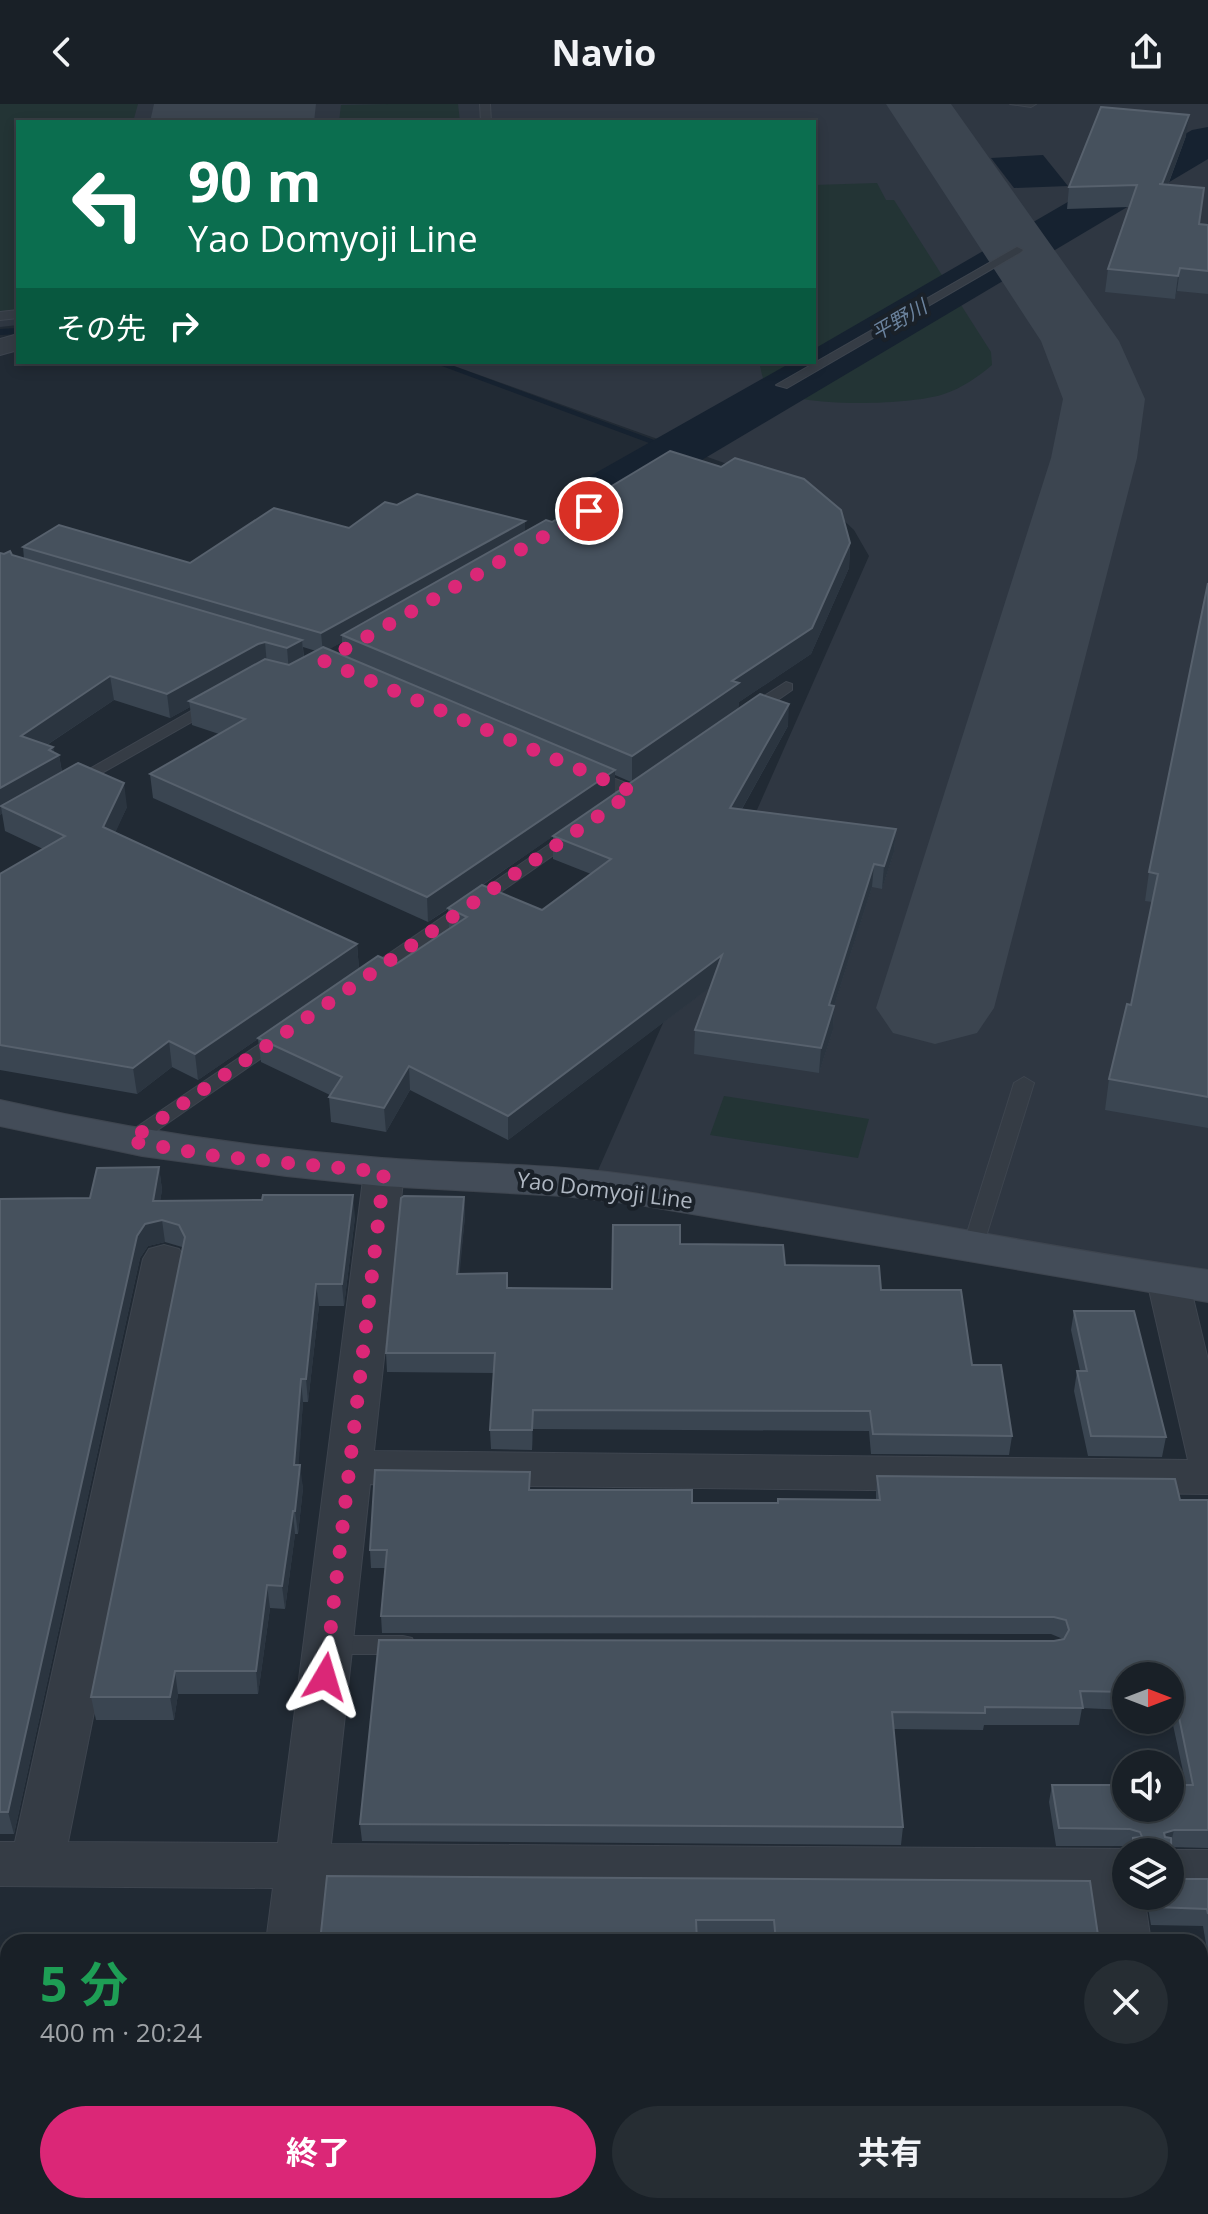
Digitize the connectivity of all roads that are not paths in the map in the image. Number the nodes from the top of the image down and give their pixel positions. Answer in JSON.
{"nodes":[{"id":1,"x":1015,"y":104,"type":"edge"},
{"id":2,"x":1031,"y":104,"type":"edge"},
{"id":3,"x":1017,"y":250,"type":"dead end"},
{"id":4,"x":782,"y":385,"type":"dead end"},
{"id":5,"x":786,"y":687,"type":"dead end"},
{"id":6,"x":226,"y":696,"type":"edge"},
{"id":7,"x":735,"y":722,"type":"edge"},
{"id":8,"x":577,"y":768,"type":"edge"},
{"id":9,"x":633,"y":792,"type":"edge"},
{"id":10,"x":53,"y":795,"type":"edge"},
{"id":11,"x":595,"y":819,"type":"edge"},
{"id":12,"x":349,"y":989,"type":"edge"},
{"id":13,"x":297,"y":1025,"type":"edge"},
{"id":14,"x":1024,"y":1083,"type":"dead end"},
{"id":15,"x":0,"y":1113,"type":"edge"},
{"id":16,"x":129,"y":1141,"type":"junction"},
{"id":17,"x":384,"y":1172,"type":"junction"},
{"id":18,"x":973,"y":1246,"type":"junction"},
{"id":19,"x":164,"y":1259,"type":"dead end"},
{"id":20,"x":1188,"y":1283,"type":"edge"},
{"id":21,"x":1208,"y":1455,"type":"edge"},
{"id":22,"x":349,"y":1467,"type":"junction"},
{"id":23,"x":1208,"y":1477,"type":"edge"},
{"id":24,"x":329,"y":1645,"type":"junction"},
{"id":25,"x":423,"y":1645,"type":"edge"},
{"id":26,"x":19,"y":1864,"type":"edge"},
{"id":27,"x":302,"y":1868,"type":"junction"},
{"id":28,"x":1112,"y":1871,"type":"edge"},
{"id":29,"x":1184,"y":1872,"type":"edge"},
{"id":30,"x":1208,"y":1872,"type":"edge"},
{"id":31,"x":1122,"y":1910,"type":"edge"},
{"id":32,"x":294,"y":1934,"type":"edge"},
{"id":33,"x":1123,"y":1934,"type":"edge"}],
"edges":[{"from":1,"to":2,"type":"lane"},
{"from":3,"to":4,"type":"lane"},
{"from":5,"to":7,"type":"lane"},
{"from":6,"to":10,"type":"lane"},
{"from":8,"to":9,"type":"lane"},
{"from":11,"to":12,"type":"lane"},
{"from":13,"to":16,"type":"lane"},
{"from":14,"to":18,"type":"lane"},
{"from":15,"to":16,"type":"main road","name":"Yao Domyoji Line"},
{"from":16,"to":17,"type":"main road","name":"Yao Domyoji Line"},
{"from":17,"to":18,"type":"main road","name":"Yao Domyoji Line"},
{"from":17,"to":22,"type":"street"},
{"from":18,"to":20,"type":"main road","name":"Yao Domyoji Line"},
{"from":19,"to":26,"type":"street"},
{"from":20,"to":21,"type":"street"},
{"from":22,"to":23,"type":"street"},
{"from":22,"to":24,"type":"street"},
{"from":24,"to":25,"type":"lane"},
{"from":24,"to":27,"type":"street"},
{"from":26,"to":27,"type":"street"},
{"from":27,"to":28,"type":"street"},
{"from":27,"to":32,"type":"street"},
{"from":29,"to":30,"type":"street"},
{"from":31,"to":33,"type":"street"}]}
